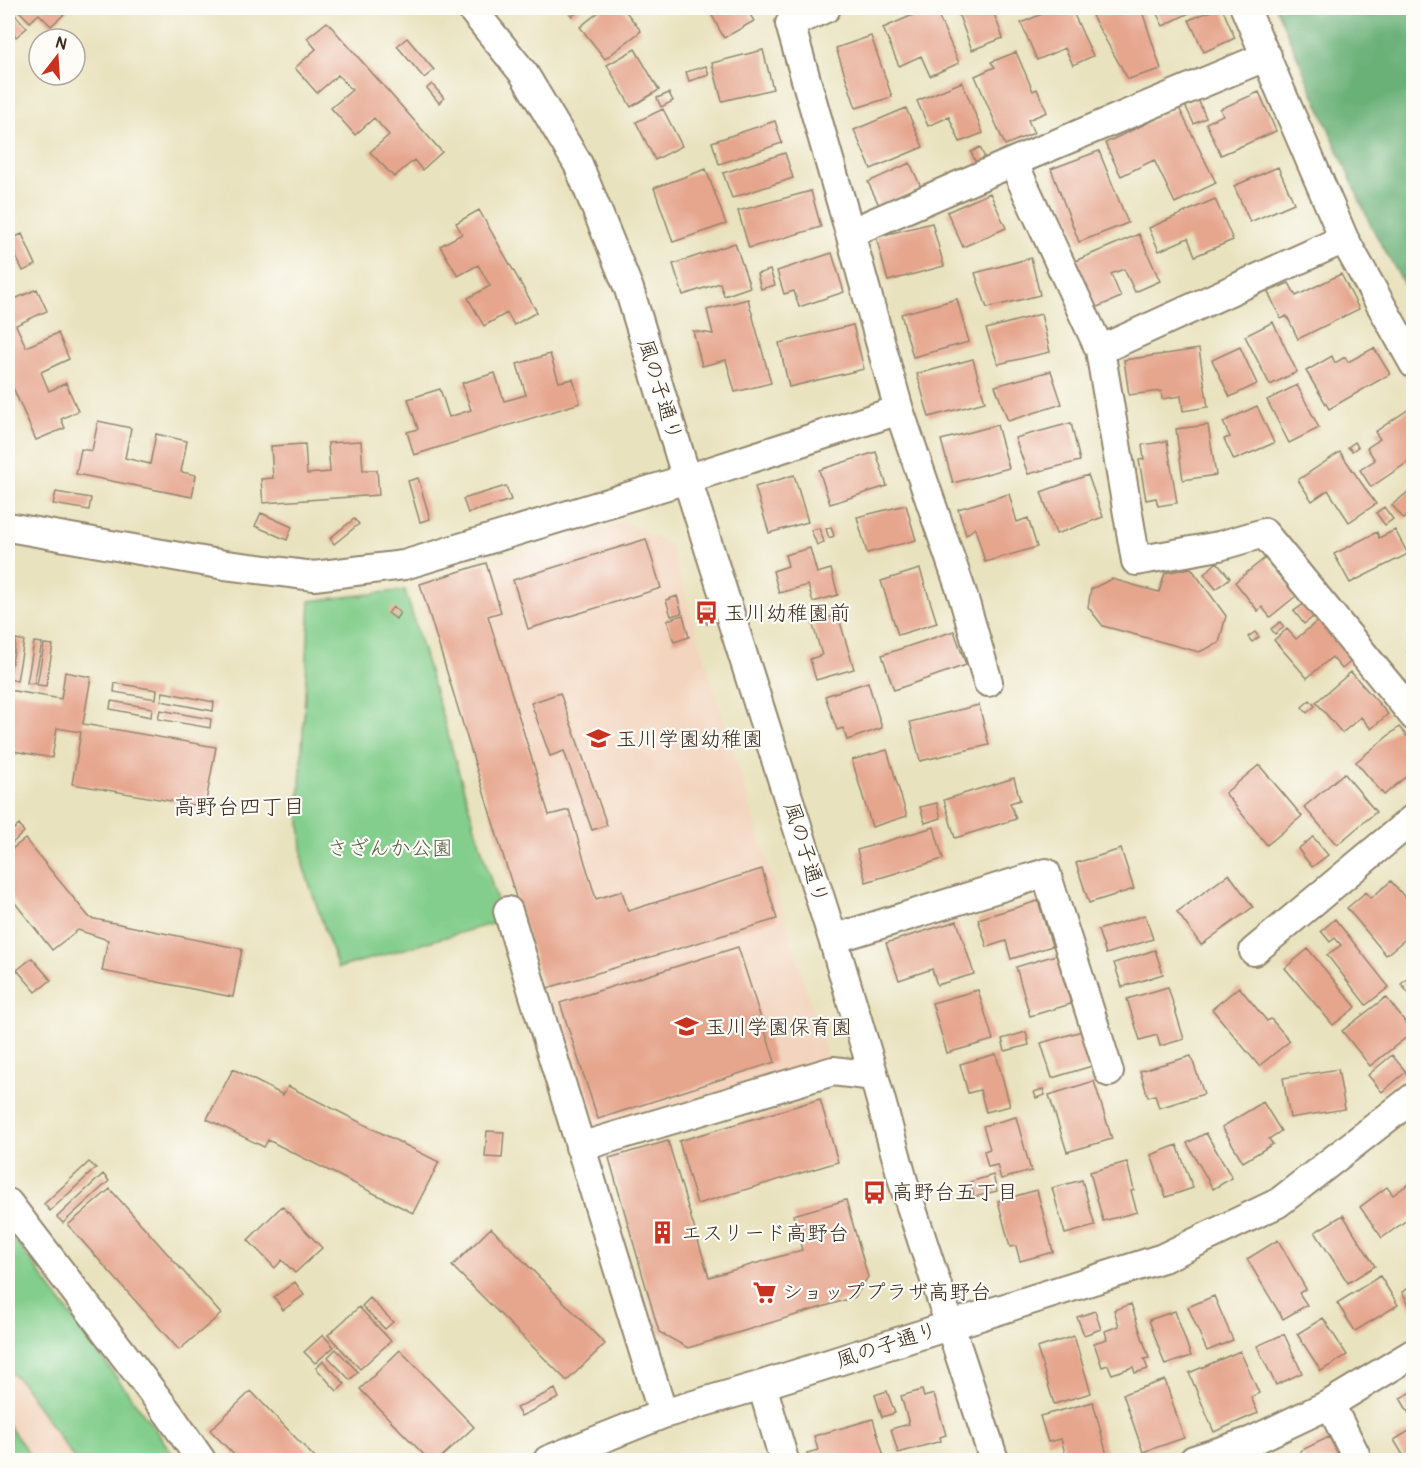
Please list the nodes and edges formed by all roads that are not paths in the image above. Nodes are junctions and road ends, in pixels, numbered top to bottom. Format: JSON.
{"nodes":[{"id":1,"x":471,"y":8,"type":"edge"},
{"id":2,"x":826,"y":8,"type":"edge"},
{"id":3,"x":1245,"y":8,"type":"edge"},
{"id":4,"x":786,"y":16,"type":"edge"},
{"id":5,"x":1267,"y":56,"type":"junction"},
{"id":6,"x":1013,"y":162,"type":"junction"},
{"id":7,"x":850,"y":233,"type":"junction"},
{"id":8,"x":1344,"y":239,"type":"junction"},
{"id":9,"x":1100,"y":350,"type":"junction"},
{"id":10,"x":1413,"y":364,"type":"edge"},
{"id":11,"x":898,"y":410,"type":"junction"},
{"id":12,"x":687,"y":479,"type":"junction"},
{"id":13,"x":8,"y":527,"type":"edge"},
{"id":14,"x":988,"y":682,"type":"dead end"},
{"id":15,"x":1413,"y":716,"type":"edge"},
{"id":16,"x":1413,"y":818,"type":"edge"},
{"id":17,"x":508,"y":911,"type":"dead end"},
{"id":18,"x":832,"y":939,"type":"junction"},
{"id":19,"x":1254,"y":951,"type":"dead end"},
{"id":20,"x":1108,"y":1072,"type":"dead end"},
{"id":21,"x":874,"y":1076,"type":"junction"},
{"id":22,"x":1413,"y":1097,"type":"edge"},
{"id":23,"x":580,"y":1147,"type":"junction"},
{"id":24,"x":8,"y":1203,"type":"edge"},
{"id":25,"x":949,"y":1324,"type":"junction"},
{"id":26,"x":1413,"y":1353,"type":"edge"},
{"id":27,"x":762,"y":1385,"type":"junction"},
{"id":28,"x":1330,"y":1404,"type":"junction"},
{"id":29,"x":663,"y":1414,"type":"junction"},
{"id":30,"x":1355,"y":1454,"type":"dead end"},
{"id":31,"x":201,"y":1461,"type":"edge"},
{"id":32,"x":548,"y":1461,"type":"edge"},
{"id":33,"x":784,"y":1461,"type":"edge"},
{"id":34,"x":994,"y":1461,"type":"edge"},
{"id":35,"x":1194,"y":1461,"type":"edge"}],
"edges":[{"from":1,"to":12,"type":"street","name":"風の子通り"},
{"from":2,"to":4,"type":"street"},
{"from":3,"to":5,"type":"street"},
{"from":4,"to":7,"type":"street"},
{"from":5,"to":6,"type":"street"},
{"from":5,"to":8,"type":"street"},
{"from":6,"to":7,"type":"street"},
{"from":6,"to":9,"type":"street"},
{"from":7,"to":11,"type":"street"},
{"from":8,"to":9,"type":"street"},
{"from":8,"to":10,"type":"street"},
{"from":9,"to":15,"type":"street"},
{"from":11,"to":12,"type":"street"},
{"from":11,"to":14,"type":"street"},
{"from":12,"to":13,"type":"street"},
{"from":12,"to":18,"type":"street","name":"風の子通り"},
{"from":16,"to":19,"type":"street"},
{"from":17,"to":23,"type":"street"},
{"from":18,"to":20,"type":"street"},
{"from":18,"to":21,"type":"street","name":"風の子通り"},
{"from":21,"to":23,"type":"street"},
{"from":21,"to":25,"type":"street","name":"風の子通り"},
{"from":22,"to":25,"type":"street"},
{"from":23,"to":29,"type":"street"},
{"from":24,"to":31,"type":"street"},
{"from":25,"to":27,"type":"street","name":"風の子通り"},
{"from":25,"to":34,"type":"street"},
{"from":26,"to":28,"type":"street"},
{"from":27,"to":29,"type":"street","name":"風の子通り"},
{"from":27,"to":33,"type":"street"},
{"from":28,"to":30,"type":"street"},
{"from":28,"to":35,"type":"street"},
{"from":29,"to":32,"type":"street","name":"風の子通り"}]}
